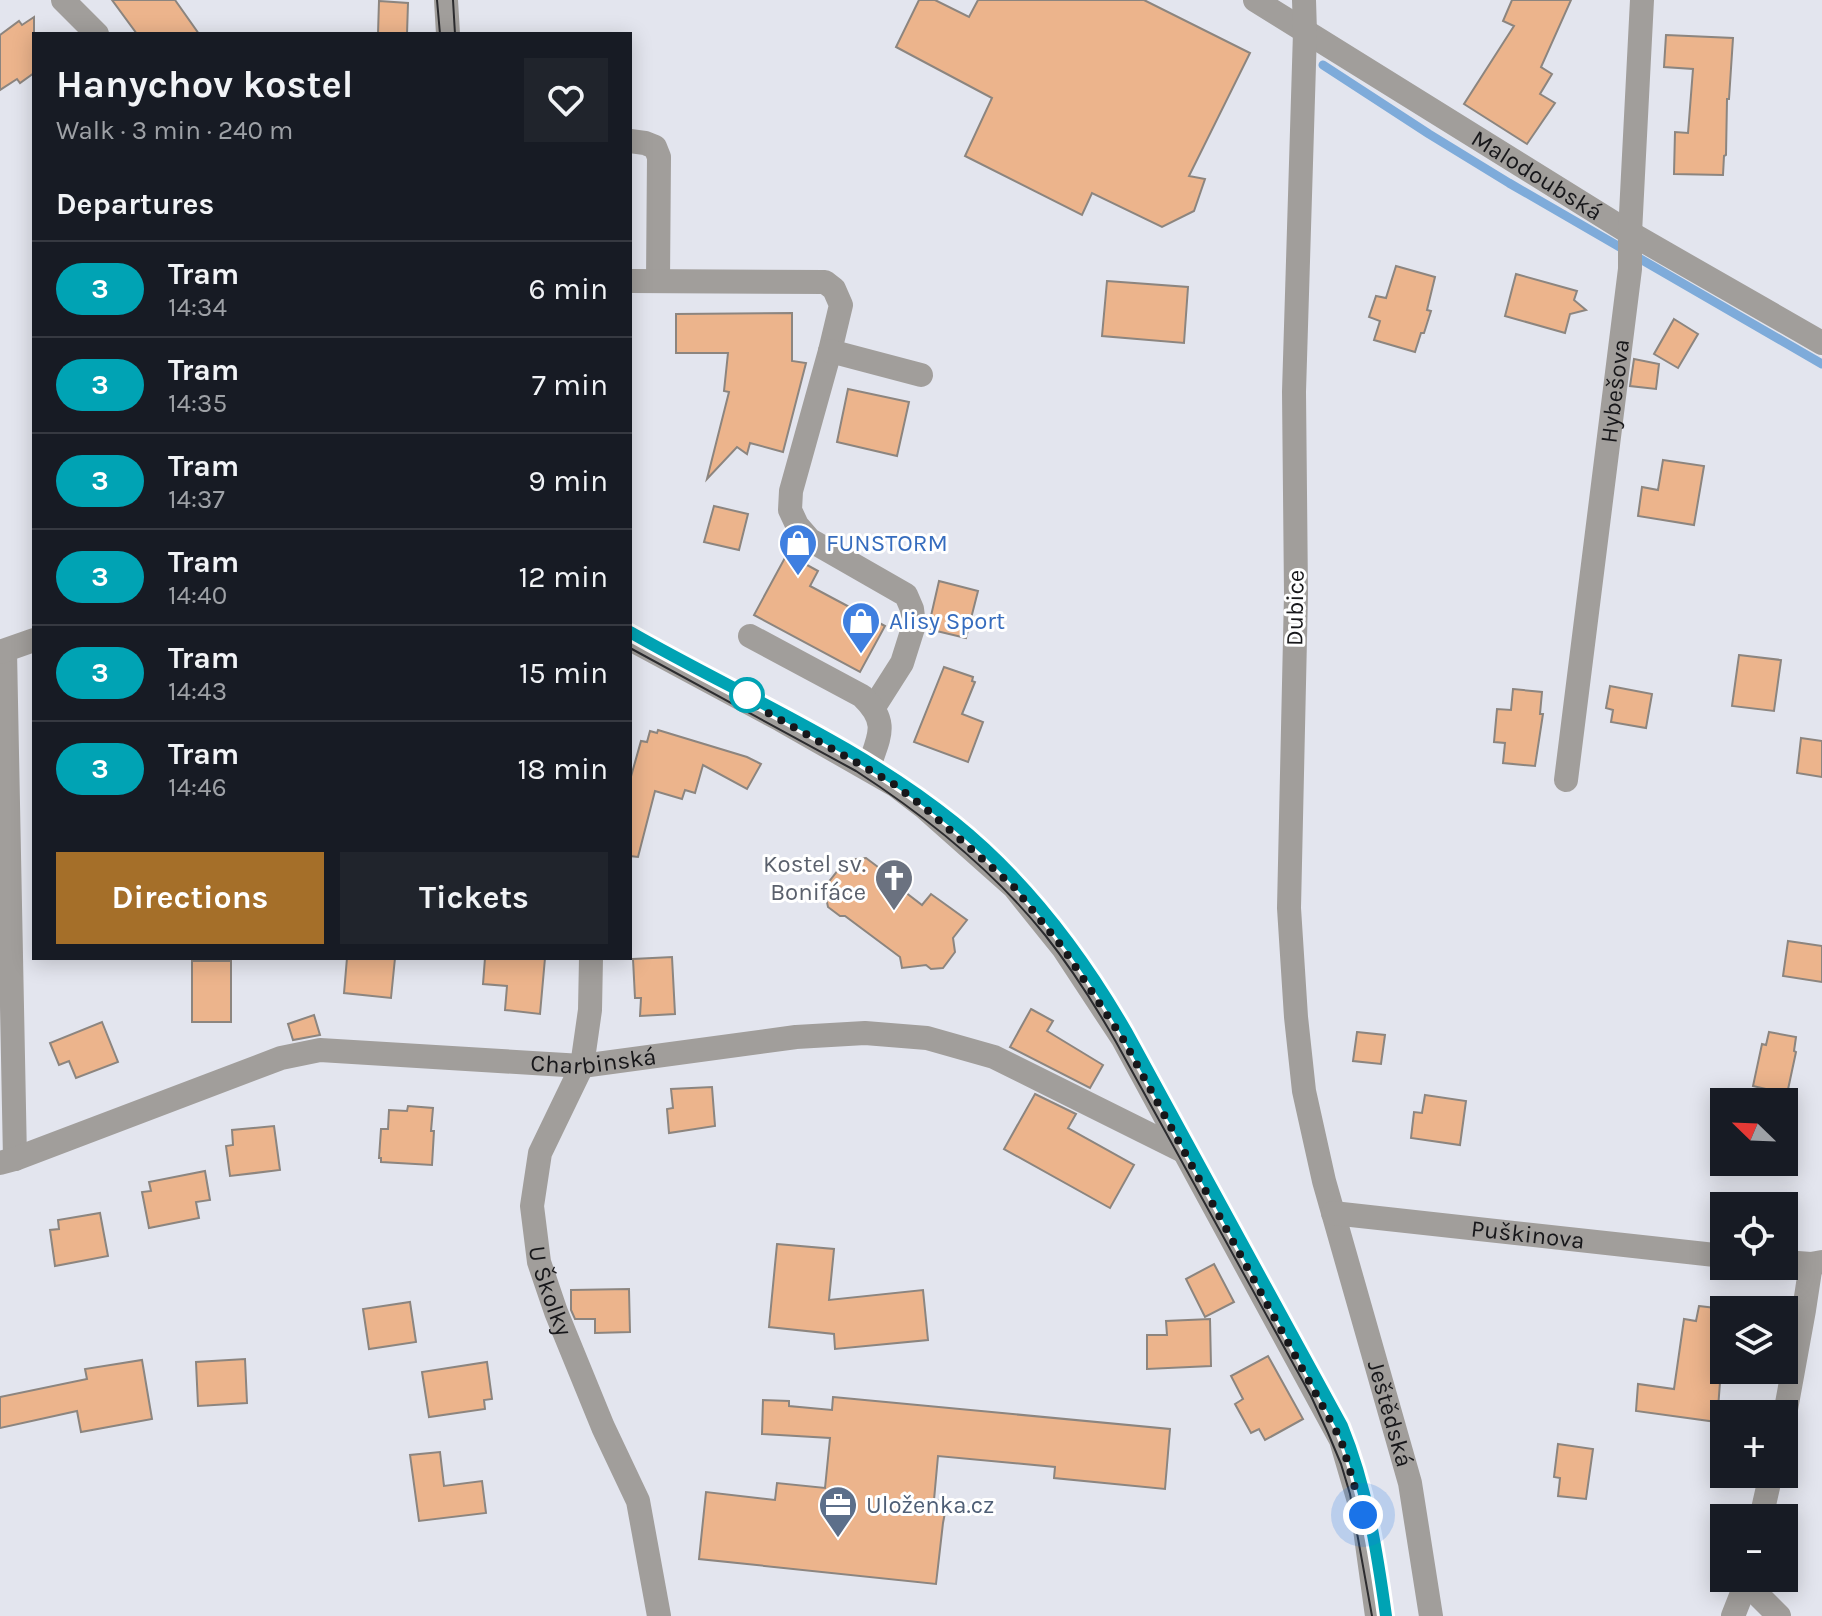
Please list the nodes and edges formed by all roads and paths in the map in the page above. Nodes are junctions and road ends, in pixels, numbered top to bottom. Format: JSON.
{"nodes":[{"id":1,"x":63,"y":0,"type":"edge"},
{"id":2,"x":446,"y":0,"type":"edge"},
{"id":3,"x":1255,"y":0,"type":"edge"},
{"id":4,"x":1304,"y":0,"type":"edge"},
{"id":5,"x":1642,"y":0,"type":"edge"},
{"id":6,"x":95,"y":32,"type":"edge"},
{"id":7,"x":448,"y":32,"type":"edge"},
{"id":8,"x":1305,"y":32,"type":"junction"},
{"id":9,"x":632,"y":141,"type":"edge"},
{"id":10,"x":1630,"y":233,"type":"junction"},
{"id":11,"x":658,"y":280,"type":"junction"},
{"id":12,"x":632,"y":281,"type":"edge"},
{"id":13,"x":1822,"y":343,"type":"edge"},
{"id":14,"x":830,"y":351,"type":"junction"},
{"id":15,"x":921,"y":375,"type":"dead end"},
{"id":16,"x":750,"y":636,"type":"dead end"},
{"id":17,"x":632,"y":640,"type":"edge"},
{"id":18,"x":32,"y":641,"type":"edge"},
{"id":19,"x":2,"y":651,"type":"edge"},
{"id":20,"x":874,"y":707,"type":"junction"},
{"id":21,"x":868,"y":769,"type":"junction"},
{"id":22,"x":1566,"y":780,"type":"dead end"},
{"id":23,"x":591,"y":960,"type":"edge"},
{"id":24,"x":582,"y":1066,"type":"junction"},
{"id":25,"x":1183,"y":1151,"type":"junction"},
{"id":26,"x":8,"y":1161,"type":"edge"},
{"id":27,"x":1333,"y":1213,"type":"junction"},
{"id":28,"x":1710,"y":1254,"type":"edge"},
{"id":29,"x":1816,"y":1274,"type":"edge"},
{"id":30,"x":1788,"y":1400,"type":"edge"},
{"id":31,"x":1743,"y":1592,"type":"edge"},
{"id":32,"x":1757,"y":1592,"type":"edge"},
{"id":33,"x":659,"y":1616,"type":"edge"},
{"id":34,"x":1377,"y":1616,"type":"edge"},
{"id":35,"x":1431,"y":1616,"type":"edge"},
{"id":36,"x":1733,"y":1616,"type":"edge"},
{"id":37,"x":1779,"y":1616,"type":"edge"}],
"edges":[{"from":1,"to":6,"type":"street"},
{"from":2,"to":7,"type":"street"},
{"from":3,"to":8,"type":"street","name":"Malodoubská"},
{"from":4,"to":8,"type":"street","name":"Dubice"},
{"from":5,"to":10,"type":"street","name":"Hybešova"},
{"from":8,"to":10,"type":"street","name":"Malodoubská"},
{"from":8,"to":27,"type":"street","name":"Dubice"},
{"from":9,"to":11,"type":"street"},
{"from":10,"to":13,"type":"street","name":"Malodoubská"},
{"from":10,"to":22,"type":"street","name":"Hybešova"},
{"from":11,"to":12,"type":"street"},
{"from":11,"to":14,"type":"street"},
{"from":14,"to":15,"type":"street"},
{"from":14,"to":20,"type":"street"},
{"from":16,"to":20,"type":"street"},
{"from":17,"to":21,"type":"street"},
{"from":18,"to":19,"type":"street"},
{"from":19,"to":26,"type":"street"},
{"from":20,"to":21,"type":"street"},
{"from":21,"to":25,"type":"street"},
{"from":23,"to":24,"type":"street","name":"U Školky"},
{"from":24,"to":25,"type":"street","name":"Charbinská"},
{"from":24,"to":26,"type":"street","name":"Charbinská"},
{"from":24,"to":33,"type":"street","name":"U Školky"},
{"from":25,"to":34,"type":"street"},
{"from":27,"to":28,"type":"street","name":"Puškinova"},
{"from":27,"to":35,"type":"street","name":"Ještědská"},
{"from":29,"to":30,"type":"street"},
{"from":31,"to":36,"type":"street"},
{"from":32,"to":37,"type":"street"}]}
